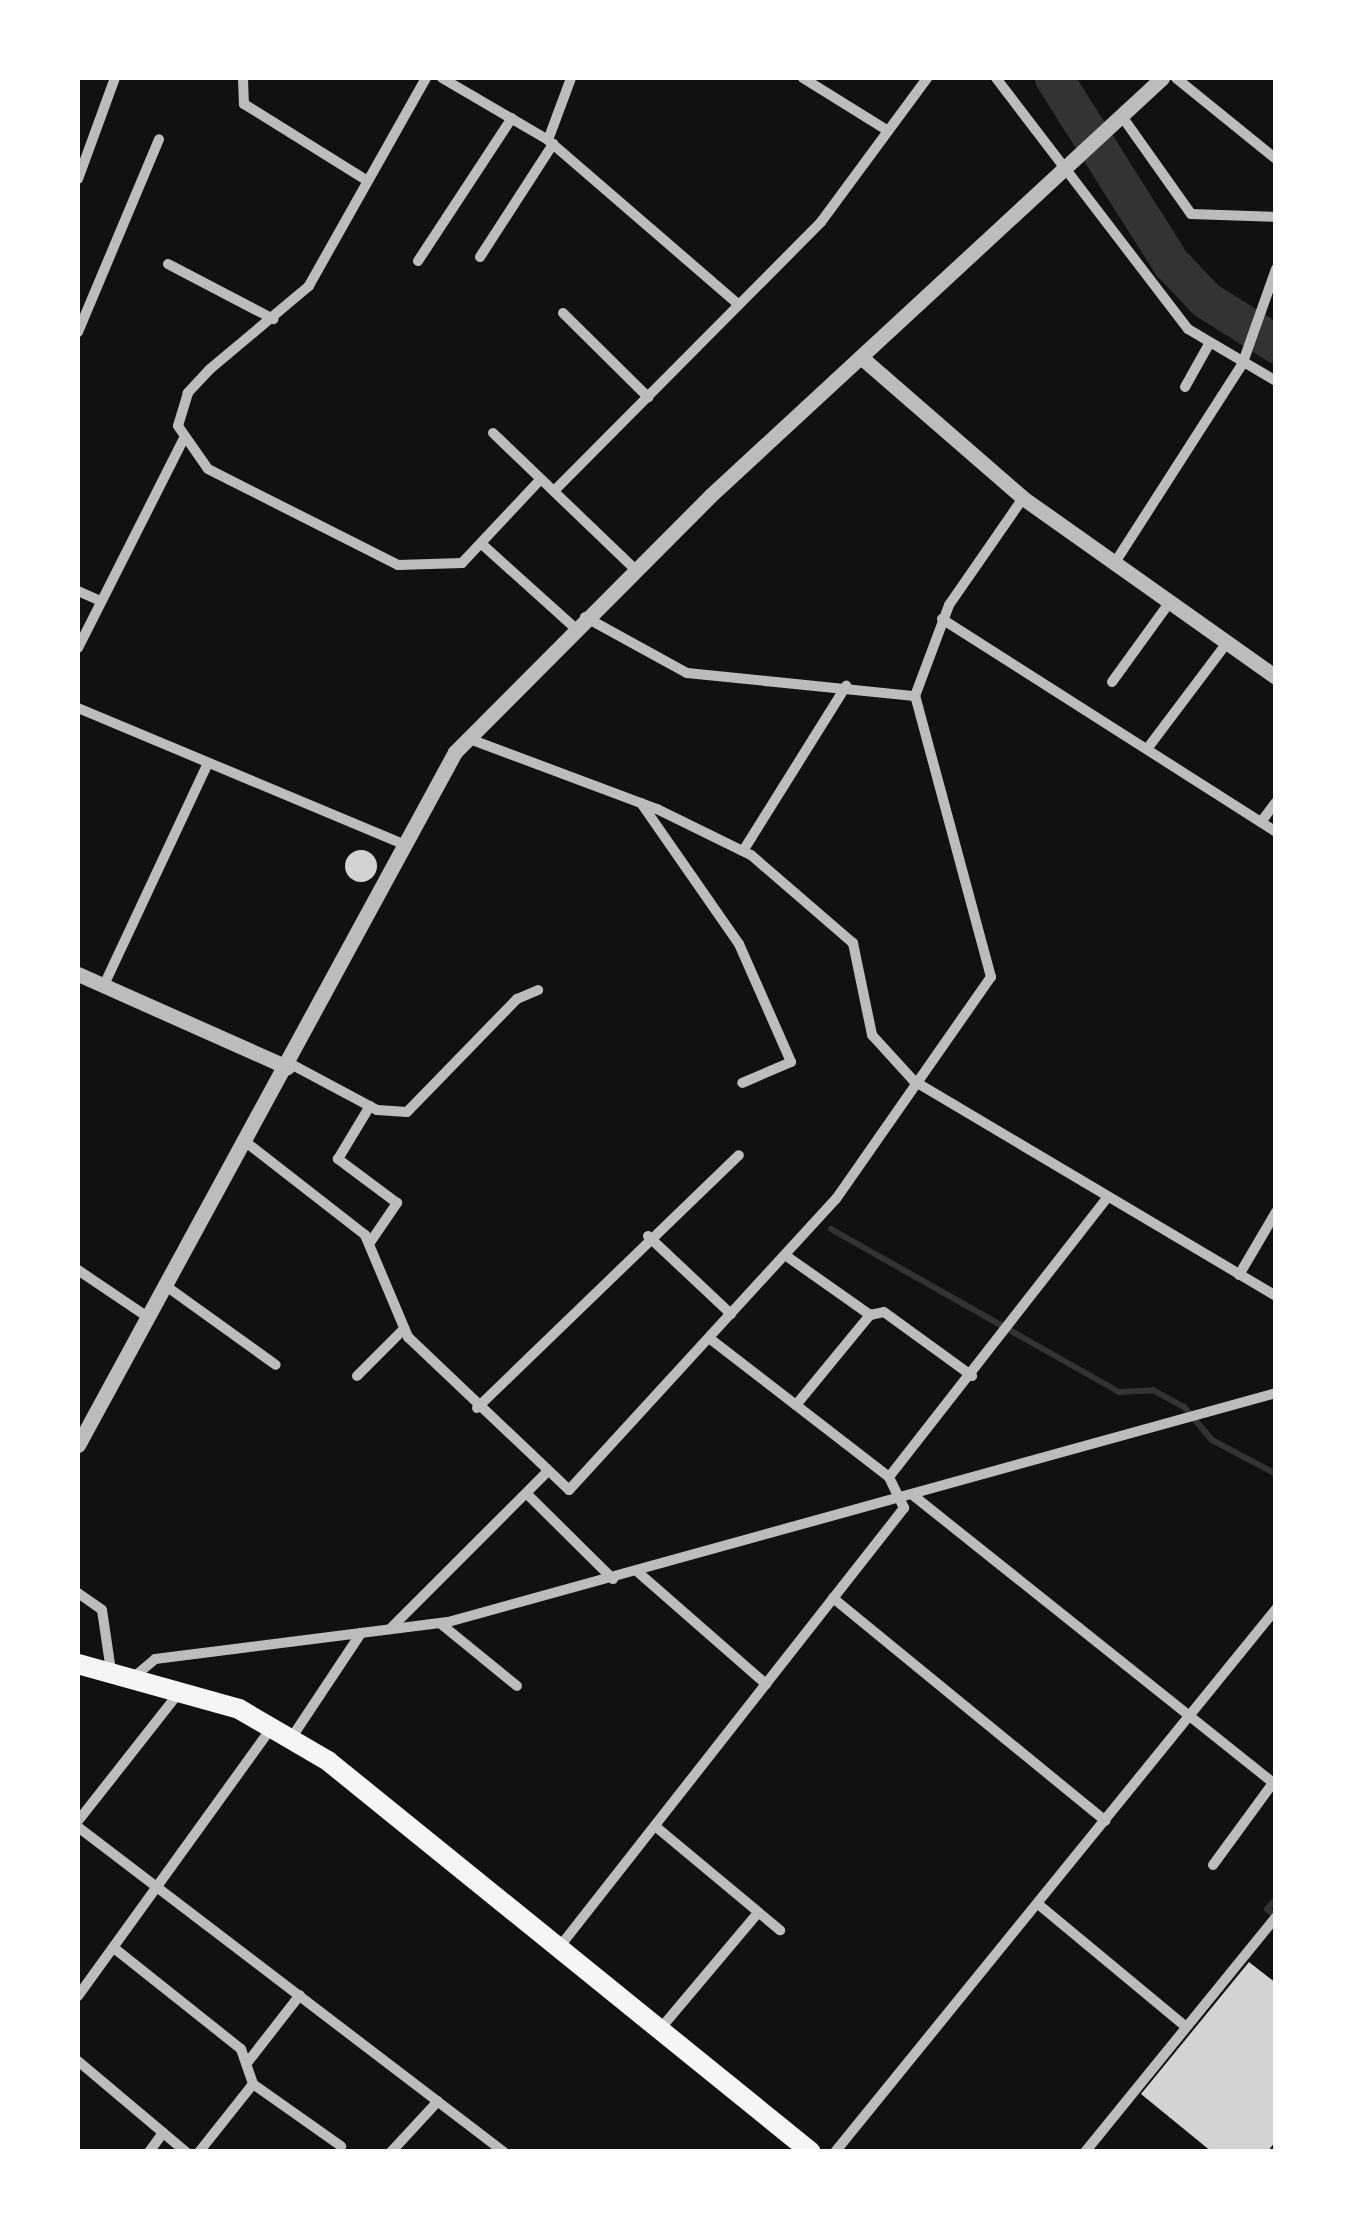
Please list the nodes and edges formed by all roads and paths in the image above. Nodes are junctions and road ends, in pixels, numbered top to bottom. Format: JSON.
{"nodes":[{"id":1,"x":115,"y":78,"type":"edge"},
{"id":2,"x":243,"y":78,"type":"edge"},
{"id":3,"x":426,"y":78,"type":"edge"},
{"id":4,"x":442,"y":78,"type":"edge"},
{"id":5,"x":571,"y":78,"type":"edge"},
{"id":6,"x":803,"y":78,"type":"edge"},
{"id":7,"x":927,"y":78,"type":"edge"},
{"id":8,"x":996,"y":78,"type":"edge"},
{"id":9,"x":1162,"y":78,"type":"edge"},
{"id":10,"x":1176,"y":78,"type":"edge"},
{"id":11,"x":512,"y":118,"type":"junction"},
{"id":12,"x":1117,"y":119,"type":"junction"},
{"id":13,"x":888,"y":131,"type":"junction"},
{"id":14,"x":159,"y":139,"type":"dead end"},
{"id":15,"x":551,"y":142,"type":"junction"},
{"id":16,"x":1276,"y":158,"type":"edge"},
{"id":17,"x":1073,"y":160,"type":"junction"},
{"id":18,"x":363,"y":178,"type":"junction"},
{"id":19,"x":78,"y":179,"type":"edge"},
{"id":20,"x":1276,"y":218,"type":"edge"},
{"id":21,"x":480,"y":257,"type":"dead end"},
{"id":22,"x":418,"y":261,"type":"dead end"},
{"id":23,"x":168,"y":264,"type":"dead end"},
{"id":24,"x":1276,"y":269,"type":"edge"},
{"id":25,"x":739,"y":305,"type":"junction"},
{"id":26,"x":563,"y":313,"type":"dead end"},
{"id":27,"x":273,"y":319,"type":"junction"},
{"id":28,"x":78,"y":332,"type":"edge"},
{"id":29,"x":1210,"y":344,"type":"junction"},
{"id":30,"x":862,"y":358,"type":"junction"},
{"id":31,"x":1242,"y":366,"type":"junction"},
{"id":32,"x":1276,"y":381,"type":"edge"},
{"id":33,"x":1186,"y":387,"type":"dead end"},
{"id":34,"x":648,"y":397,"type":"junction"},
{"id":35,"x":493,"y":433,"type":"dead end"},
{"id":36,"x":183,"y":440,"type":"junction"},
{"id":37,"x":541,"y":480,"type":"junction"},
{"id":38,"x":554,"y":491,"type":"junction"},
{"id":39,"x":1023,"y":498,"type":"junction"},
{"id":40,"x":484,"y":546,"type":"junction"},
{"id":41,"x":1114,"y":564,"type":"junction"},
{"id":42,"x":636,"y":570,"type":"junction"},
{"id":43,"x":78,"y":591,"type":"edge"},
{"id":44,"x":100,"y":601,"type":"junction"},
{"id":45,"x":1170,"y":602,"type":"junction"},
{"id":46,"x":942,"y":619,"type":"junction"},
{"id":47,"x":580,"y":622,"type":"junction"},
{"id":48,"x":1227,"y":643,"type":"junction"},
{"id":49,"x":78,"y":648,"type":"edge"},
{"id":50,"x":1276,"y":677,"type":"edge"},
{"id":51,"x":1112,"y":682,"type":"dead end"},
{"id":52,"x":846,"y":686,"type":"junction"},
{"id":53,"x":915,"y":696,"type":"junction"},
{"id":54,"x":78,"y":708,"type":"edge"},
{"id":55,"x":467,"y":738,"type":"junction"},
{"id":56,"x":1147,"y":749,"type":"junction"},
{"id":57,"x":208,"y":763,"type":"junction"},
{"id":58,"x":1276,"y":802,"type":"edge"},
{"id":59,"x":641,"y":803,"type":"junction"},
{"id":60,"x":1261,"y":822,"type":"junction"},
{"id":61,"x":1276,"y":832,"type":"edge"},
{"id":62,"x":403,"y":844,"type":"junction"},
{"id":63,"x":744,"y":851,"type":"junction"},
{"id":64,"x":78,"y":974,"type":"edge"},
{"id":65,"x":104,"y":985,"type":"junction"},
{"id":66,"x":538,"y":990,"type":"dead end"},
{"id":67,"x":288,"y":1065,"type":"junction"},
{"id":68,"x":914,"y":1082,"type":"junction"},
{"id":69,"x":742,"y":1083,"type":"dead end"},
{"id":70,"x":370,"y":1106,"type":"junction"},
{"id":71,"x":248,"y":1142,"type":"junction"},
{"id":72,"x":739,"y":1155,"type":"dead end"},
{"id":73,"x":1108,"y":1197,"type":"junction"},
{"id":74,"x":1275,"y":1213,"type":"edge"},
{"id":75,"x":648,"y":1236,"type":"junction"},
{"id":76,"x":369,"y":1244,"type":"junction"},
{"id":77,"x":785,"y":1255,"type":"junction"},
{"id":78,"x":78,"y":1270,"type":"edge"},
{"id":79,"x":1239,"y":1276,"type":"junction"},
{"id":80,"x":166,"y":1286,"type":"junction"},
{"id":81,"x":1276,"y":1296,"type":"edge"},
{"id":82,"x":731,"y":1314,"type":"junction"},
{"id":83,"x":870,"y":1314,"type":"junction"},
{"id":84,"x":146,"y":1316,"type":"junction"},
{"id":85,"x":404,"y":1329,"type":"junction"},
{"id":86,"x":709,"y":1338,"type":"junction"},
{"id":87,"x":276,"y":1364,"type":"dead end"},
{"id":88,"x":356,"y":1376,"type":"dead end"},
{"id":89,"x":972,"y":1376,"type":"junction"},
{"id":90,"x":1276,"y":1394,"type":"edge"},
{"id":91,"x":796,"y":1405,"type":"junction"},
{"id":92,"x":477,"y":1408,"type":"junction"},
{"id":93,"x":78,"y":1444,"type":"edge"},
{"id":94,"x":546,"y":1474,"type":"junction"},
{"id":95,"x":890,"y":1477,"type":"junction"},
{"id":96,"x":527,"y":1494,"type":"junction"},
{"id":97,"x":914,"y":1496,"type":"junction"},
{"id":98,"x":901,"y":1500,"type":"junction"},
{"id":99,"x":639,"y":1573,"type":"junction"},
{"id":100,"x":613,"y":1579,"type":"junction"},
{"id":101,"x":78,"y":1593,"type":"edge"},
{"id":102,"x":833,"y":1598,"type":"junction"},
{"id":103,"x":1276,"y":1609,"type":"edge"},
{"id":104,"x":440,"y":1623,"type":"junction"},
{"id":105,"x":391,"y":1628,"type":"junction"},
{"id":106,"x":361,"y":1633,"type":"junction"},
{"id":107,"x":78,"y":1664,"type":"edge"},
{"id":108,"x":111,"y":1671,"type":"junction"},
{"id":109,"x":136,"y":1676,"type":"junction"},
{"id":110,"x":766,"y":1684,"type":"junction"},
{"id":111,"x":518,"y":1686,"type":"dead end"},
{"id":112,"x":181,"y":1689,"type":"junction"},
{"id":113,"x":1190,"y":1716,"type":"junction"},
{"id":114,"x":274,"y":1726,"type":"junction"},
{"id":115,"x":292,"y":1737,"type":"junction"},
{"id":116,"x":1274,"y":1784,"type":"edge"},
{"id":117,"x":1105,"y":1821,"type":"junction"},
{"id":118,"x":78,"y":1824,"type":"edge"},
{"id":119,"x":655,"y":1826,"type":"junction"},
{"id":120,"x":1213,"y":1865,"type":"dead end"},
{"id":121,"x":158,"y":1885,"type":"junction"},
{"id":122,"x":1038,"y":1904,"type":"junction"},
{"id":123,"x":758,"y":1913,"type":"junction"},
{"id":124,"x":1276,"y":1917,"type":"edge"},
{"id":125,"x":780,"y":1930,"type":"dead end"},
{"id":126,"x":1271,"y":1933,"type":"edge"},
{"id":127,"x":561,"y":1945,"type":"junction"},
{"id":128,"x":114,"y":1948,"type":"junction"},
{"id":129,"x":300,"y":1995,"type":"junction"},
{"id":130,"x":78,"y":1996,"type":"edge"},
{"id":131,"x":1186,"y":2027,"type":"junction"},
{"id":132,"x":661,"y":2028,"type":"junction"},
{"id":133,"x":78,"y":2061,"type":"edge"},
{"id":134,"x":247,"y":2063,"type":"junction"},
{"id":135,"x":253,"y":2084,"type":"junction"},
{"id":136,"x":438,"y":2101,"type":"junction"},
{"id":137,"x":164,"y":2133,"type":"junction"},
{"id":138,"x":341,"y":2146,"type":"dead end"},
{"id":139,"x":149,"y":2152,"type":"edge"},
{"id":140,"x":186,"y":2152,"type":"edge"},
{"id":141,"x":199,"y":2152,"type":"edge"},
{"id":142,"x":391,"y":2152,"type":"edge"},
{"id":143,"x":504,"y":2152,"type":"edge"},
{"id":144,"x":810,"y":2152,"type":"edge"},
{"id":145,"x":835,"y":2152,"type":"edge"},
{"id":146,"x":1085,"y":2152,"type":"edge"}],
"edges":[{"from":1,"to":19,"type":"street"},
{"from":2,"to":18,"type":"street"},
{"from":3,"to":18,"type":"street"},
{"from":4,"to":11,"type":"street"},
{"from":5,"to":15,"type":"street"},
{"from":6,"to":13,"type":"street"},
{"from":7,"to":13,"type":"street"},
{"from":8,"to":17,"type":"street"},
{"from":9,"to":12,"type":"street"},
{"from":10,"to":16,"type":"street"},
{"from":11,"to":15,"type":"street"},
{"from":11,"to":22,"type":"street"},
{"from":12,"to":17,"type":"street"},
{"from":12,"to":20,"type":"street"},
{"from":13,"to":25,"type":"street"},
{"from":14,"to":28,"type":"street"},
{"from":15,"to":21,"type":"street"},
{"from":15,"to":25,"type":"street"},
{"from":17,"to":29,"type":"street"},
{"from":17,"to":30,"type":"street"},
{"from":18,"to":27,"type":"street"},
{"from":23,"to":27,"type":"street"},
{"from":24,"to":31,"type":"street"},
{"from":25,"to":34,"type":"street"},
{"from":26,"to":34,"type":"street"},
{"from":27,"to":36,"type":"street"},
{"from":29,"to":31,"type":"street"},
{"from":29,"to":33,"type":"street"},
{"from":30,"to":39,"type":"street"},
{"from":30,"to":42,"type":"street"},
{"from":31,"to":32,"type":"street"},
{"from":31,"to":41,"type":"street"},
{"from":34,"to":38,"type":"street"},
{"from":35,"to":37,"type":"street"},
{"from":36,"to":40,"type":"street"},
{"from":36,"to":44,"type":"street"},
{"from":37,"to":38,"type":"street"},
{"from":37,"to":40,"type":"street"},
{"from":38,"to":42,"type":"street"},
{"from":39,"to":41,"type":"street"},
{"from":39,"to":46,"type":"street"},
{"from":40,"to":47,"type":"street"},
{"from":41,"to":45,"type":"street"},
{"from":42,"to":47,"type":"street"},
{"from":43,"to":44,"type":"street"},
{"from":44,"to":49,"type":"street"},
{"from":45,"to":48,"type":"street"},
{"from":45,"to":51,"type":"street"},
{"from":46,"to":53,"type":"street"},
{"from":46,"to":56,"type":"street"},
{"from":47,"to":52,"type":"street"},
{"from":47,"to":55,"type":"street"},
{"from":48,"to":50,"type":"street"},
{"from":48,"to":56,"type":"street"},
{"from":52,"to":53,"type":"street"},
{"from":52,"to":63,"type":"street"},
{"from":53,"to":68,"type":"street"},
{"from":54,"to":57,"type":"street"},
{"from":55,"to":59,"type":"street"},
{"from":55,"to":62,"type":"street"},
{"from":56,"to":60,"type":"street"},
{"from":57,"to":62,"type":"street"},
{"from":57,"to":65,"type":"street"},
{"from":58,"to":60,"type":"street"},
{"from":59,"to":63,"type":"street"},
{"from":59,"to":69,"type":"street"},
{"from":60,"to":61,"type":"street"},
{"from":62,"to":67,"type":"street"},
{"from":63,"to":68,"type":"street"},
{"from":64,"to":65,"type":"street"},
{"from":65,"to":67,"type":"street"},
{"from":66,"to":70,"type":"street"},
{"from":67,"to":70,"type":"street"},
{"from":67,"to":71,"type":"street"},
{"from":68,"to":73,"type":"street"},
{"from":68,"to":77,"type":"street"},
{"from":70,"to":76,"type":"street"},
{"from":71,"to":76,"type":"street"},
{"from":71,"to":80,"type":"street"},
{"from":72,"to":75,"type":"street"},
{"from":73,"to":79,"type":"street"},
{"from":73,"to":89,"type":"street"},
{"from":74,"to":79,"type":"street"},
{"from":75,"to":82,"type":"street"},
{"from":75,"to":92,"type":"street"},
{"from":76,"to":85,"type":"street"},
{"from":77,"to":82,"type":"street"},
{"from":77,"to":83,"type":"street"},
{"from":78,"to":84,"type":"street"},
{"from":79,"to":81,"type":"street"},
{"from":80,"to":84,"type":"street"},
{"from":80,"to":87,"type":"street"},
{"from":82,"to":86,"type":"street"},
{"from":83,"to":89,"type":"street"},
{"from":83,"to":91,"type":"street"},
{"from":84,"to":93,"type":"street"},
{"from":85,"to":88,"type":"street"},
{"from":85,"to":92,"type":"street"},
{"from":86,"to":91,"type":"street"},
{"from":86,"to":94,"type":"street"},
{"from":89,"to":95,"type":"street"},
{"from":90,"to":97,"type":"street"},
{"from":91,"to":95,"type":"street"},
{"from":92,"to":94,"type":"street"},
{"from":94,"to":96,"type":"street"},
{"from":95,"to":98,"type":"street"},
{"from":96,"to":100,"type":"street"},
{"from":96,"to":105,"type":"street"},
{"from":97,"to":98,"type":"street"},
{"from":97,"to":113,"type":"street"},
{"from":98,"to":99,"type":"street"},
{"from":98,"to":102,"type":"street"},
{"from":99,"to":100,"type":"street"},
{"from":99,"to":110,"type":"street"},
{"from":100,"to":104,"type":"street"},
{"from":101,"to":108,"type":"street"},
{"from":102,"to":110,"type":"street"},
{"from":102,"to":117,"type":"street"},
{"from":103,"to":113,"type":"street"},
{"from":104,"to":105,"type":"street"},
{"from":104,"to":111,"type":"street"},
{"from":105,"to":106,"type":"street"},
{"from":106,"to":109,"type":"street"},
{"from":106,"to":115,"type":"street"},
{"from":107,"to":108,"type":"main road"},
{"from":108,"to":109,"type":"main road"},
{"from":109,"to":112,"type":"main road"},
{"from":110,"to":119,"type":"street"},
{"from":112,"to":114,"type":"main road"},
{"from":112,"to":118,"type":"street"},
{"from":113,"to":116,"type":"street"},
{"from":113,"to":117,"type":"street"},
{"from":114,"to":115,"type":"main road"},
{"from":114,"to":121,"type":"street"},
{"from":115,"to":127,"type":"main road"},
{"from":116,"to":120,"type":"street"},
{"from":117,"to":122,"type":"street"},
{"from":118,"to":121,"type":"street"},
{"from":119,"to":123,"type":"street"},
{"from":119,"to":127,"type":"street"},
{"from":121,"to":128,"type":"street"},
{"from":121,"to":129,"type":"street"},
{"from":122,"to":131,"type":"street"},
{"from":122,"to":145,"type":"street"},
{"from":123,"to":125,"type":"street"},
{"from":123,"to":132,"type":"street"},
{"from":124,"to":126,"type":"street"},
{"from":126,"to":131,"type":"street"},
{"from":127,"to":132,"type":"main road"},
{"from":128,"to":130,"type":"street"},
{"from":128,"to":134,"type":"street"},
{"from":129,"to":134,"type":"street"},
{"from":129,"to":136,"type":"street"},
{"from":131,"to":146,"type":"street"},
{"from":132,"to":144,"type":"main road"},
{"from":133,"to":137,"type":"street"},
{"from":134,"to":135,"type":"street"},
{"from":135,"to":138,"type":"street"},
{"from":135,"to":141,"type":"street"},
{"from":136,"to":142,"type":"street"},
{"from":136,"to":143,"type":"street"},
{"from":137,"to":139,"type":"street"},
{"from":137,"to":140,"type":"street"}]}
